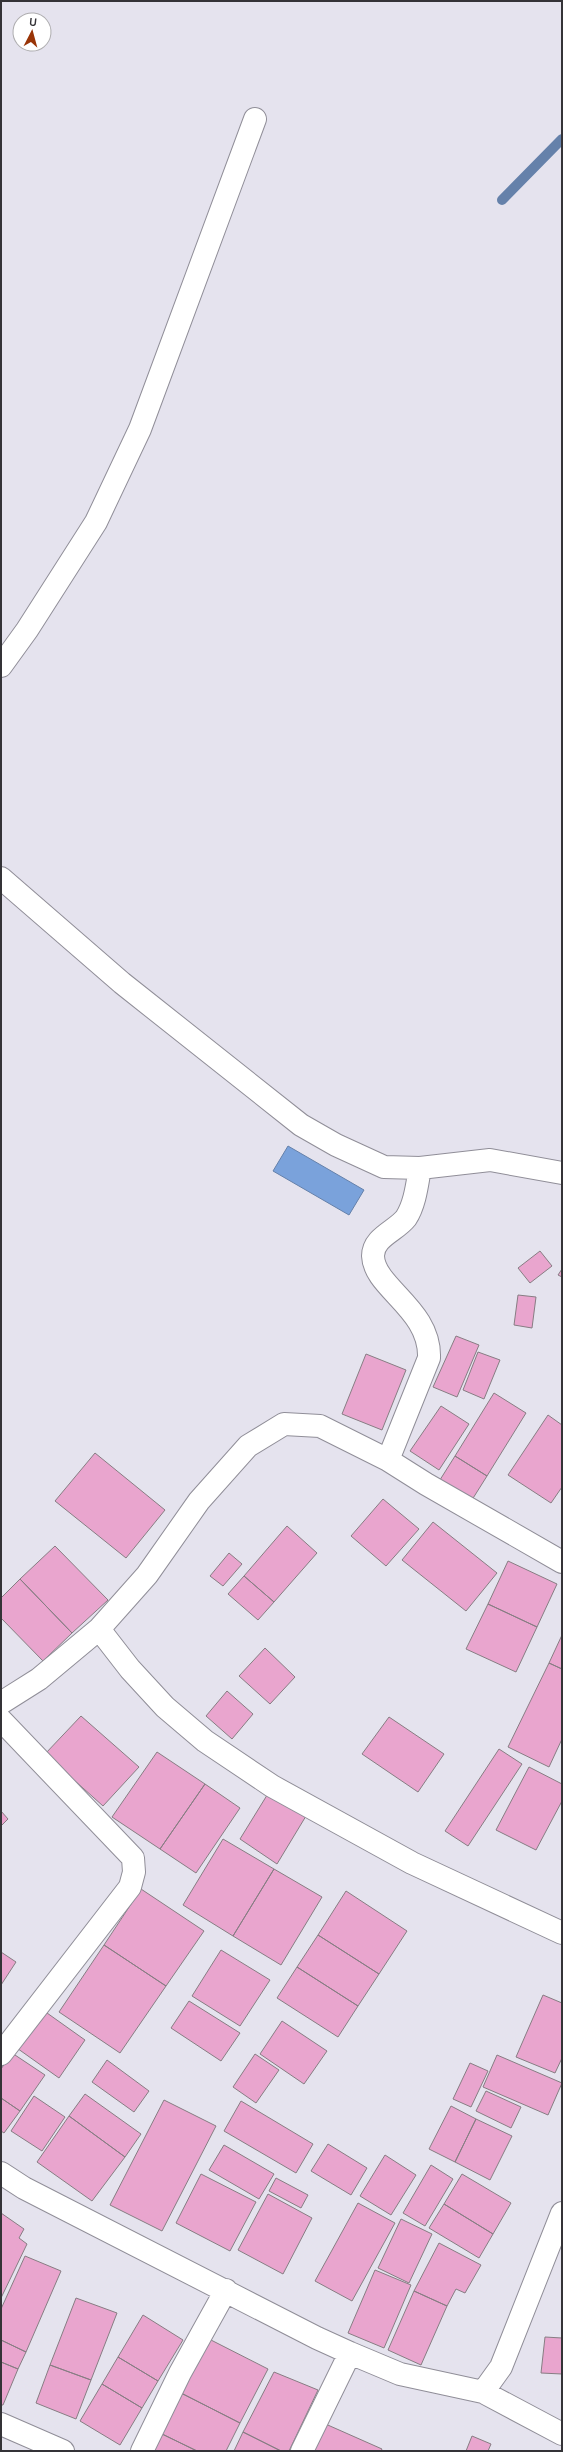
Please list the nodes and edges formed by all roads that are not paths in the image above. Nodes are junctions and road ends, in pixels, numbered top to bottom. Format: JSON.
{"nodes":[{"id":1,"x":255,"y":120,"type":"dead end"},
{"id":2,"x":1,"y":666,"type":"edge"},
{"id":3,"x":1,"y":878,"type":"edge"},
{"id":4,"x":420,"y":1168,"type":"junction"},
{"id":5,"x":562,"y":1173,"type":"edge"},
{"id":6,"x":388,"y":1460,"type":"junction"},
{"id":7,"x":562,"y":1562,"type":"edge"},
{"id":8,"x":99,"y":1629,"type":"junction"},
{"id":9,"x":1,"y":1703,"type":"edge"},
{"id":10,"x":1,"y":1720,"type":"edge"},
{"id":11,"x":562,"y":1933,"type":"edge"},
{"id":12,"x":1,"y":2054,"type":"edge"},
{"id":13,"x":1,"y":2173,"type":"edge"},
{"id":14,"x":562,"y":2213,"type":"edge"},
{"id":15,"x":226,"y":2290,"type":"junction"},
{"id":16,"x":350,"y":2353,"type":"junction"},
{"id":17,"x":483,"y":2392,"type":"junction"},
{"id":18,"x":1,"y":2424,"type":"edge"},
{"id":19,"x":562,"y":2434,"type":"edge"},
{"id":20,"x":63,"y":2451,"type":"edge"},
{"id":21,"x":142,"y":2451,"type":"edge"},
{"id":22,"x":302,"y":2451,"type":"edge"}],
"edges":[{"from":1,"to":2,"type":"street"},
{"from":3,"to":4,"type":"street"},
{"from":4,"to":5,"type":"street"},
{"from":4,"to":6,"type":"street"},
{"from":6,"to":7,"type":"street"},
{"from":6,"to":8,"type":"street"},
{"from":8,"to":9,"type":"street"},
{"from":8,"to":11,"type":"street"},
{"from":10,"to":12,"type":"street"},
{"from":13,"to":15,"type":"street"},
{"from":14,"to":17,"type":"street"},
{"from":15,"to":16,"type":"street"},
{"from":15,"to":21,"type":"street"},
{"from":16,"to":17,"type":"street"},
{"from":16,"to":22,"type":"street"},
{"from":17,"to":19,"type":"street"},
{"from":18,"to":20,"type":"street"}]}
